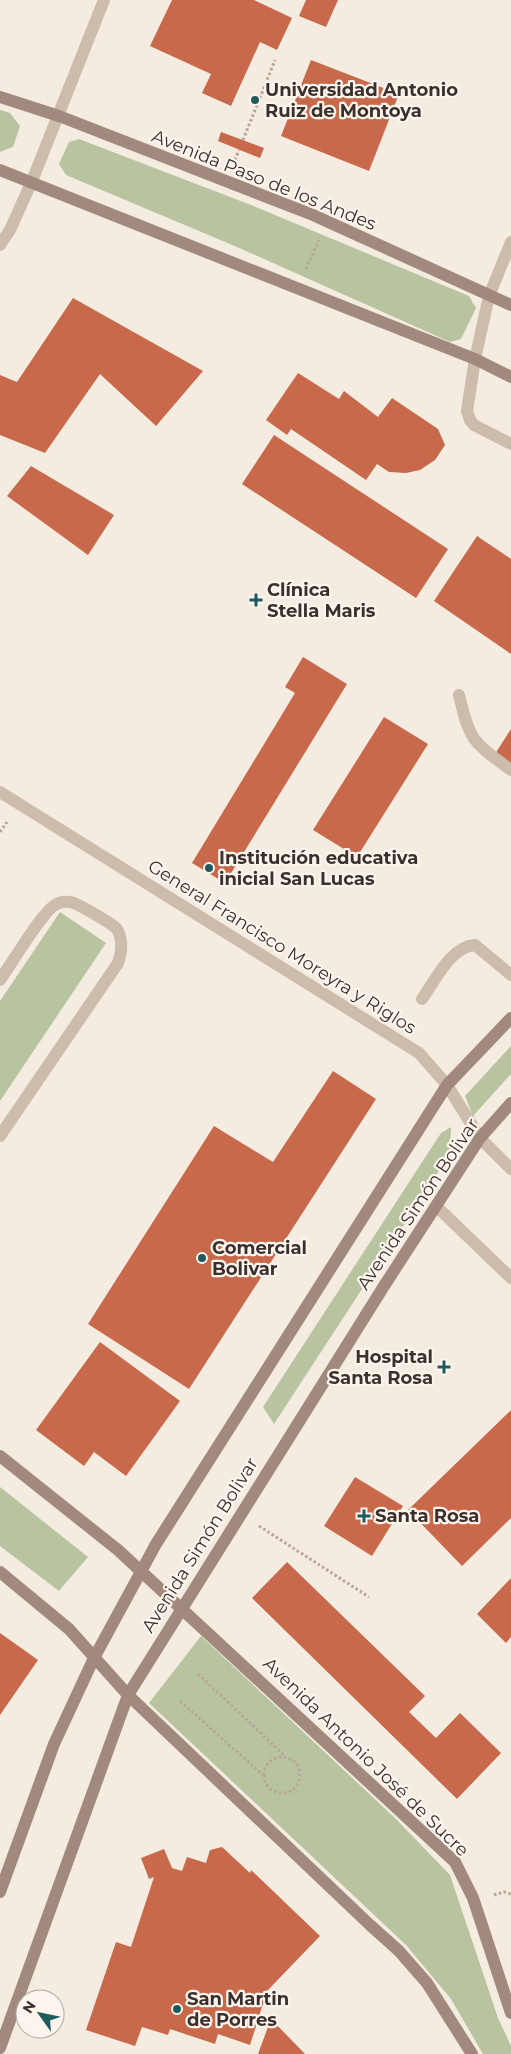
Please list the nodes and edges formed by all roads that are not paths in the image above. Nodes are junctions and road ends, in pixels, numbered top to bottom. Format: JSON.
{"nodes":[{"id":1,"x":104,"y":0,"type":"edge"},
{"id":2,"x":0,"y":97,"type":"edge"},
{"id":3,"x":59,"y":116,"type":"junction"},
{"id":4,"x":0,"y":170,"type":"edge"},
{"id":5,"x":32,"y":181,"type":"junction"},
{"id":6,"x":511,"y":242,"type":"edge"},
{"id":7,"x":0,"y":245,"type":"edge"},
{"id":8,"x":489,"y":296,"type":"junction"},
{"id":9,"x":511,"y":305,"type":"edge"},
{"id":10,"x":475,"y":359,"type":"junction"},
{"id":11,"x":511,"y":377,"type":"edge"},
{"id":12,"x":511,"y":444,"type":"edge"},
{"id":13,"x":459,"y":695,"type":"dead end"},
{"id":14,"x":511,"y":770,"type":"edge"},
{"id":15,"x":0,"y":792,"type":"edge"},
{"id":16,"x":511,"y":975,"type":"edge"},
{"id":17,"x":0,"y":980,"type":"edge"},
{"id":18,"x":422,"y":999,"type":"dead end"},
{"id":19,"x":511,"y":1018,"type":"edge"},
{"id":20,"x":447,"y":1085,"type":"junction"},
{"id":21,"x":511,"y":1104,"type":"edge"},
{"id":22,"x":0,"y":1136,"type":"edge"},
{"id":23,"x":480,"y":1138,"type":"junction"},
{"id":24,"x":511,"y":1169,"type":"edge"},
{"id":25,"x":436,"y":1206,"type":"junction"},
{"id":26,"x":511,"y":1278,"type":"edge"},
{"id":27,"x":0,"y":1456,"type":"edge"},
{"id":28,"x":141,"y":1571,"type":"junction"},
{"id":29,"x":0,"y":1572,"type":"edge"},
{"id":30,"x":181,"y":1607,"type":"junction"},
{"id":31,"x":94,"y":1658,"type":"junction"},
{"id":32,"x":128,"y":1696,"type":"junction"},
{"id":33,"x":0,"y":1892,"type":"edge"},
{"id":34,"x":510,"y":2010,"type":"edge"},
{"id":35,"x":0,"y":2048,"type":"edge"},
{"id":36,"x":472,"y":2054,"type":"edge"}],
"edges":[{"from":1,"to":3,"type":"street"},
{"from":2,"to":3,"type":"main road","name":"Avenida Paso de los Andes"},
{"from":3,"to":5,"type":"street"},
{"from":3,"to":8,"type":"main road","name":"Avenida Paso de los Andes"},
{"from":4,"to":5,"type":"main road"},
{"from":5,"to":7,"type":"street"},
{"from":5,"to":10,"type":"main road"},
{"from":6,"to":8,"type":"street"},
{"from":8,"to":9,"type":"main road","name":"Avenida Paso de los Andes"},
{"from":8,"to":10,"type":"street"},
{"from":10,"to":11,"type":"main road"},
{"from":10,"to":12,"type":"street"},
{"from":13,"to":14,"type":"street"},
{"from":15,"to":20,"type":"street","name":"General Francisco Moreyra y Riglos"},
{"from":16,"to":18,"type":"street"},
{"from":17,"to":22,"type":"street"},
{"from":19,"to":20,"type":"main road","name":"Avenida Simón Bolivar"},
{"from":20,"to":23,"type":"street","name":"General Francisco Moreyra y Riglos"},
{"from":20,"to":28,"type":"main road","name":"Avenida Simón Bolivar"},
{"from":21,"to":23,"type":"main road","name":"Avenida Simón Bolivar"},
{"from":23,"to":24,"type":"street","name":"General Francisco Moreyra y Riglos"},
{"from":23,"to":25,"type":"main road","name":"Avenida Simón Bolivar"},
{"from":25,"to":26,"type":"street"},
{"from":25,"to":30,"type":"main road","name":"Avenida Simón Bolivar"},
{"from":27,"to":28,"type":"main road","name":"Avenida Antonio José de Sucre"},
{"from":28,"to":30,"type":"main road","name":"Avenida Antonio José de Sucre"},
{"from":28,"to":31,"type":"main road","name":"Avenida Simón Bolivar"},
{"from":29,"to":31,"type":"main road"},
{"from":30,"to":32,"type":"main road","name":"Avenida Simón Bolivar"},
{"from":30,"to":34,"type":"main road","name":"Avenida Antonio José de Sucre"},
{"from":31,"to":32,"type":"main road"},
{"from":31,"to":33,"type":"main road","name":"Avenida Simón Bolivar"},
{"from":32,"to":35,"type":"main road","name":"Avenida Simón Bolivar"},
{"from":32,"to":36,"type":"main road"}]}
